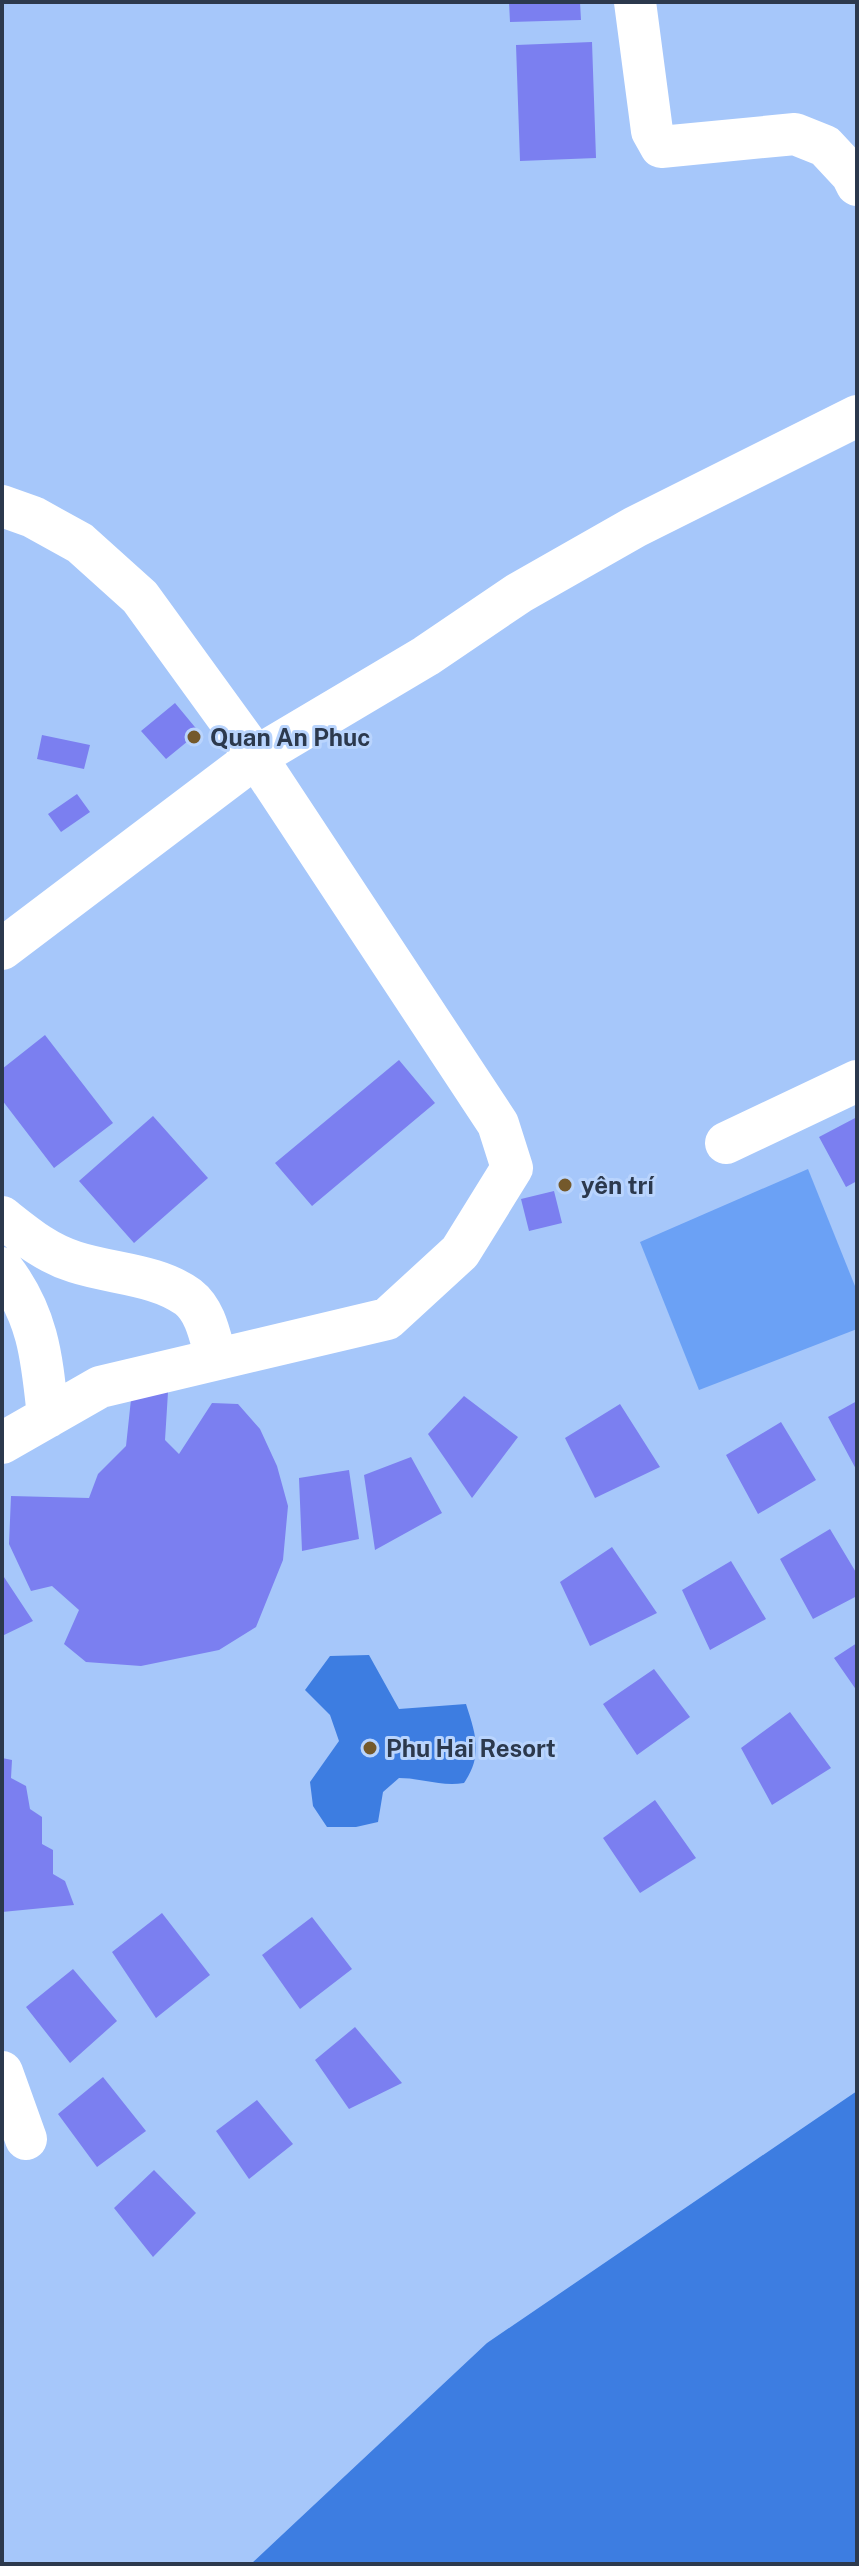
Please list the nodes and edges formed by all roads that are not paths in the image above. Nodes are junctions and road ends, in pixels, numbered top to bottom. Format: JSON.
{"nodes":[{"id":1,"x":635,"y":2,"type":"edge"},
{"id":2,"x":857,"y":185,"type":"edge"},
{"id":3,"x":857,"y":416,"type":"edge"},
{"id":4,"x":2,"y":506,"type":"edge"},
{"id":5,"x":256,"y":757,"type":"junction"},
{"id":6,"x":2,"y":949,"type":"edge"},
{"id":7,"x":857,"y":1081,"type":"edge"},
{"id":8,"x":726,"y":1143,"type":"dead end"},
{"id":9,"x":2,"y":1217,"type":"edge"},
{"id":10,"x":2,"y":1268,"type":"edge"},
{"id":11,"x":216,"y":1358,"type":"junction"},
{"id":12,"x":48,"y":1417,"type":"junction"},
{"id":13,"x":2,"y":1443,"type":"edge"},
{"id":14,"x":2,"y":2072,"type":"edge"},
{"id":15,"x":26,"y":2139,"type":"dead end"}],
"edges":[{"from":1,"to":2,"type":"street"},
{"from":3,"to":5,"type":"street"},
{"from":4,"to":5,"type":"street"},
{"from":5,"to":6,"type":"street"},
{"from":5,"to":11,"type":"street"},
{"from":7,"to":8,"type":"street"},
{"from":9,"to":11,"type":"street"},
{"from":10,"to":12,"type":"street"},
{"from":11,"to":12,"type":"street"},
{"from":12,"to":13,"type":"street"},
{"from":14,"to":15,"type":"street"}]}
